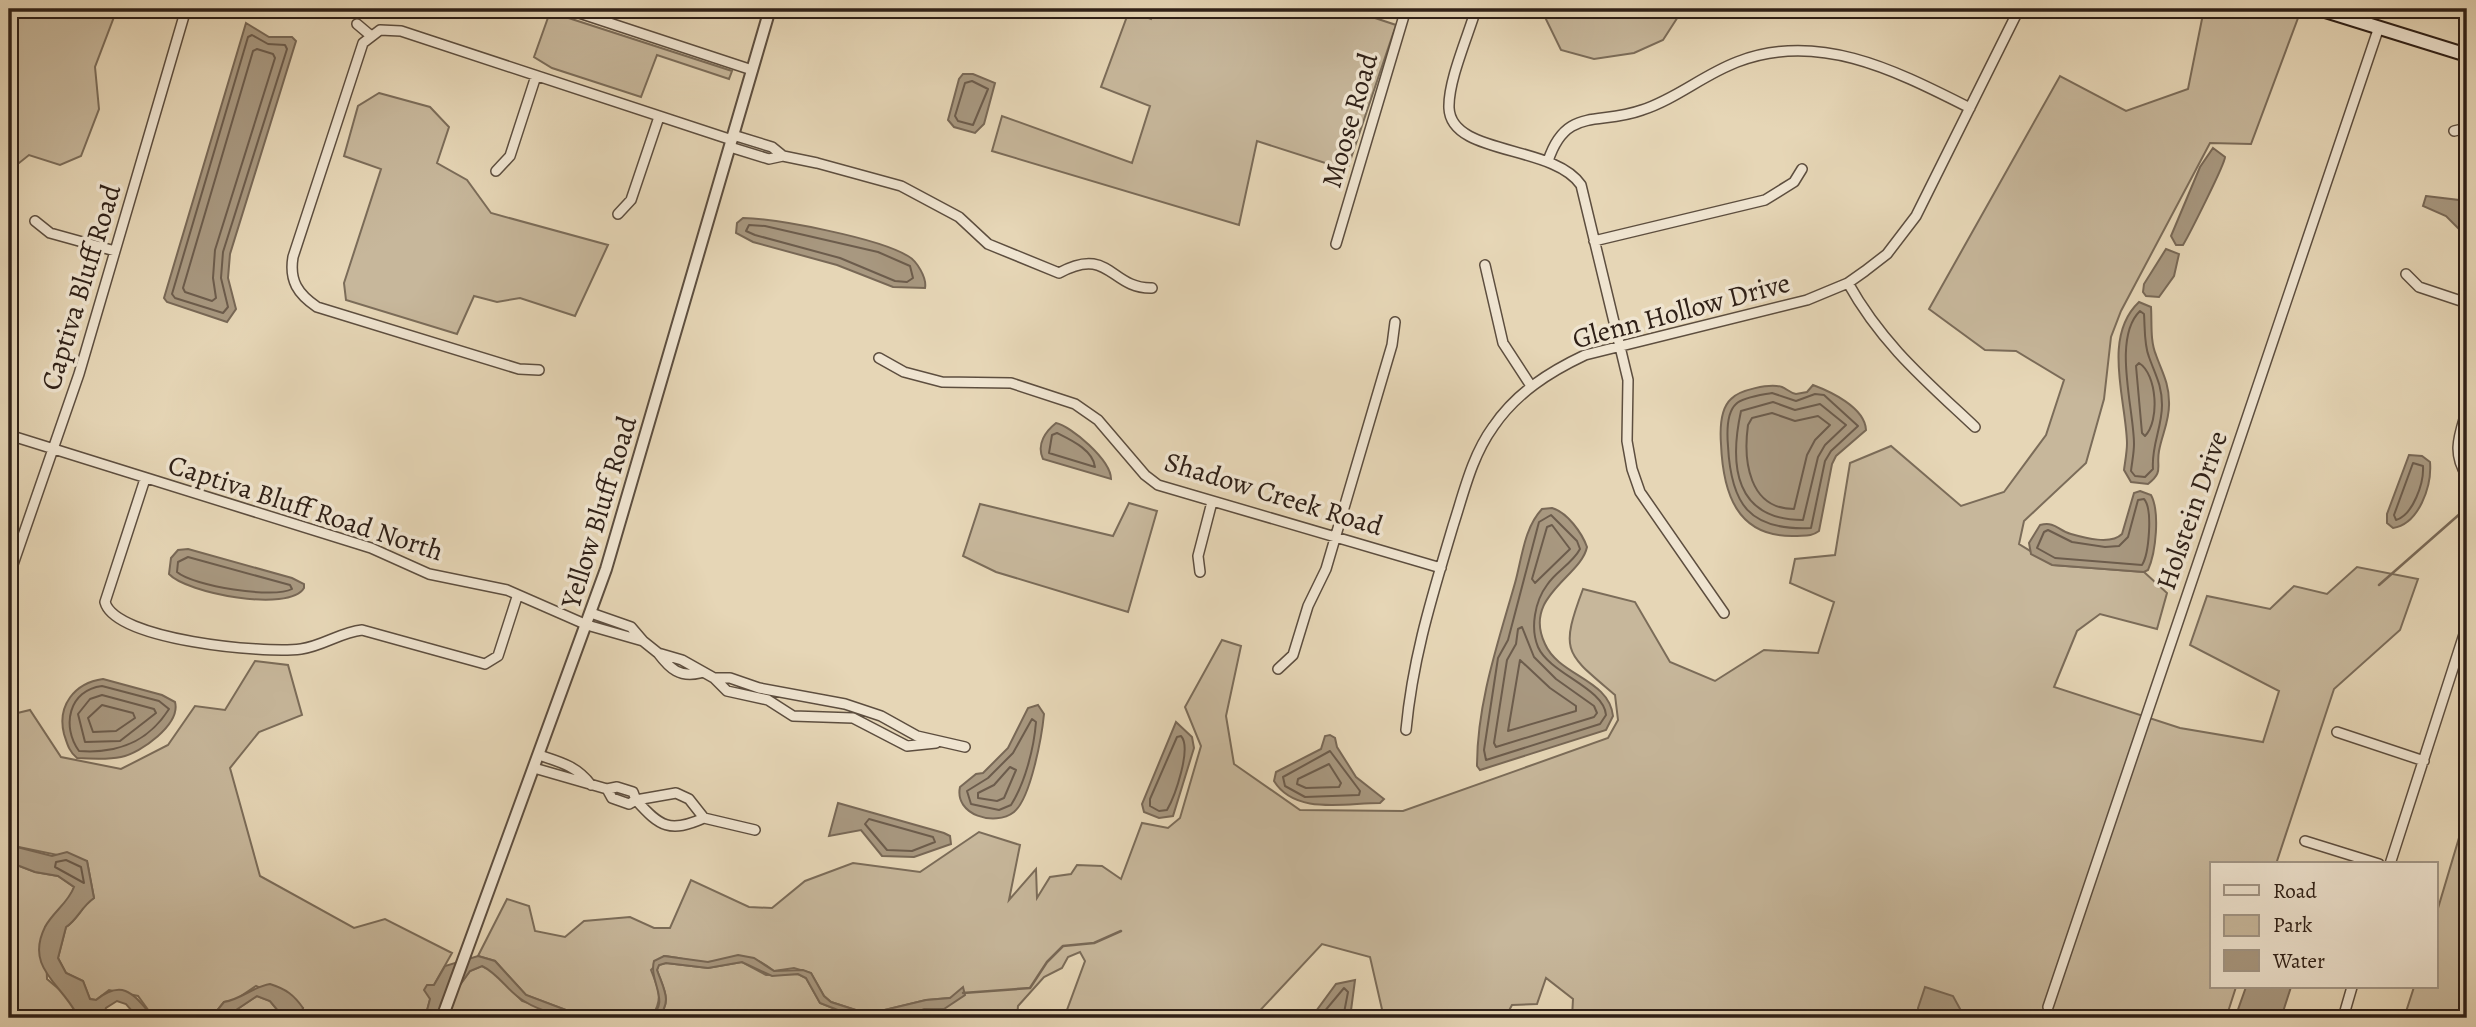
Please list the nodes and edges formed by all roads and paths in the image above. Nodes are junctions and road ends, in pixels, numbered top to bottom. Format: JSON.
{"nodes":[{"id":1,"x":186,"y":9,"type":"edge"},
{"id":2,"x":568,"y":9,"type":"edge"},
{"id":3,"x":770,"y":9,"type":"edge"},
{"id":4,"x":1406,"y":9,"type":"edge"},
{"id":5,"x":1476,"y":9,"type":"edge"},
{"id":6,"x":2019,"y":9,"type":"edge"},
{"id":7,"x":2319,"y":9,"type":"edge"},
{"id":8,"x":357,"y":24,"type":"dead end"},
{"id":9,"x":2379,"y":27,"type":"junction"},
{"id":10,"x":370,"y":35,"type":"junction"},
{"id":11,"x":2467,"y":55,"type":"edge"},
{"id":12,"x":752,"y":70,"type":"junction"},
{"id":13,"x":536,"y":76,"type":"junction"},
{"id":14,"x":1970,"y":108,"type":"junction"},
{"id":15,"x":659,"y":117,"type":"junction"},
{"id":16,"x":2467,"y":128,"type":"edge"},
{"id":17,"x":2454,"y":131,"type":"dead end"},
{"id":18,"x":732,"y":141,"type":"junction"},
{"id":19,"x":1549,"y":161,"type":"junction"},
{"id":20,"x":1802,"y":169,"type":"dead end"},
{"id":21,"x":496,"y":171,"type":"dead end"},
{"id":22,"x":618,"y":214,"type":"dead end"},
{"id":23,"x":35,"y":221,"type":"dead end"},
{"id":24,"x":1594,"y":241,"type":"junction"},
{"id":25,"x":1336,"y":244,"type":"dead end"},
{"id":26,"x":115,"y":251,"type":"junction"},
{"id":27,"x":1485,"y":265,"type":"dead end"},
{"id":28,"x":2406,"y":274,"type":"dead end"},
{"id":29,"x":1848,"y":283,"type":"junction"},
{"id":30,"x":1152,"y":288,"type":"dead end"},
{"id":31,"x":2467,"y":303,"type":"edge"},
{"id":32,"x":1395,"y":322,"type":"dead end"},
{"id":33,"x":1620,"y":345,"type":"junction"},
{"id":34,"x":879,"y":358,"type":"dead end"},
{"id":35,"x":539,"y":370,"type":"dead end"},
{"id":36,"x":1531,"y":386,"type":"junction"},
{"id":37,"x":2467,"y":409,"type":"edge"},
{"id":38,"x":1975,"y":427,"type":"dead end"},
{"id":39,"x":9,"y":435,"type":"edge"},
{"id":40,"x":54,"y":449,"type":"junction"},
{"id":41,"x":2467,"y":476,"type":"edge"},
{"id":42,"x":145,"y":479,"type":"junction"},
{"id":43,"x":1212,"y":502,"type":"junction"},
{"id":44,"x":1335,"y":537,"type":"junction"},
{"id":45,"x":1441,"y":568,"type":"junction"},
{"id":46,"x":1200,"y":572,"type":"dead end"},
{"id":47,"x":9,"y":576,"type":"edge"},
{"id":48,"x":517,"y":597,"type":"junction"},
{"id":49,"x":591,"y":613,"type":"junction"},
{"id":50,"x":1724,"y":613,"type":"dead end"},
{"id":51,"x":587,"y":625,"type":"junction"},
{"id":52,"x":2467,"y":625,"type":"edge"},
{"id":53,"x":643,"y":641,"type":"junction"},
{"id":54,"x":1278,"y":668,"type":"dead end"},
{"id":55,"x":713,"y":678,"type":"junction"},
{"id":56,"x":1406,"y":730,"type":"dead end"},
{"id":57,"x":2337,"y":732,"type":"dead end"},
{"id":58,"x":938,"y":743,"type":"junction"},
{"id":59,"x":965,"y":747,"type":"dead end"},
{"id":60,"x":539,"y":755,"type":"junction"},
{"id":61,"x":2424,"y":761,"type":"junction"},
{"id":62,"x":571,"y":766,"type":"junction"},
{"id":63,"x":534,"y":768,"type":"junction"},
{"id":64,"x":567,"y":779,"type":"junction"},
{"id":65,"x":591,"y":785,"type":"junction"},
{"id":66,"x":636,"y":800,"type":"junction"},
{"id":67,"x":704,"y":818,"type":"junction"},
{"id":68,"x":755,"y":830,"type":"dead end"},
{"id":69,"x":2305,"y":841,"type":"dead end"},
{"id":70,"x":2373,"y":862,"type":"edge"},
{"id":71,"x":2391,"y":862,"type":"edge"},
{"id":72,"x":2352,"y":988,"type":"edge"},
{"id":73,"x":2048,"y":1007,"type":"dead end"},
{"id":74,"x":442,"y":1018,"type":"edge"},
{"id":75,"x":2343,"y":1018,"type":"edge"}],
"edges":[{"from":1,"to":26,"type":"street","name":"Captiva Bluff Road"},
{"from":2,"to":12,"type":"street"},
{"from":3,"to":12,"type":"street","name":"Yellow Bluff Road"},
{"from":4,"to":25,"type":"street","name":"Moose Road"},
{"from":5,"to":19,"type":"street"},
{"from":6,"to":14,"type":"street","name":"Glenn Hollow Drive"},
{"from":7,"to":9,"type":"main road"},
{"from":8,"to":10,"type":"street"},
{"from":9,"to":11,"type":"main road"},
{"from":9,"to":73,"type":"street","name":"Holstein Drive"},
{"from":10,"to":13,"type":"street"},
{"from":10,"to":35,"type":"street"},
{"from":12,"to":18,"type":"street","name":"Yellow Bluff Road"},
{"from":13,"to":15,"type":"street"},
{"from":13,"to":21,"type":"street"},
{"from":14,"to":19,"type":"street"},
{"from":14,"to":29,"type":"street","name":"Glenn Hollow Drive"},
{"from":15,"to":18,"type":"street"},
{"from":15,"to":22,"type":"street"},
{"from":16,"to":17,"type":"street"},
{"from":18,"to":30,"type":"street"},
{"from":18,"to":49,"type":"street","name":"Yellow Bluff Road"},
{"from":19,"to":24,"type":"street"},
{"from":20,"to":24,"type":"street"},
{"from":23,"to":26,"type":"street"},
{"from":24,"to":33,"type":"street"},
{"from":26,"to":40,"type":"street","name":"Captiva Bluff Road"},
{"from":27,"to":36,"type":"street"},
{"from":28,"to":31,"type":"street"},
{"from":29,"to":33,"type":"street","name":"Glenn Hollow Drive"},
{"from":29,"to":38,"type":"street"},
{"from":32,"to":44,"type":"street"},
{"from":33,"to":36,"type":"street","name":"Glenn Hollow Drive"},
{"from":33,"to":50,"type":"street"},
{"from":34,"to":43,"type":"street","name":"Shadow Creek Road"},
{"from":36,"to":45,"type":"street","name":"Glenn Hollow Drive"},
{"from":37,"to":41,"type":"street"},
{"from":39,"to":40,"type":"street","name":"Captiva Bluff Road North"},
{"from":40,"to":42,"type":"street","name":"Captiva Bluff Road North"},
{"from":40,"to":47,"type":"street","name":"Captiva Bluff Road"},
{"from":42,"to":48,"type":"street","name":"Captiva Bluff Road North"},
{"from":42,"to":48,"type":"street"},
{"from":43,"to":44,"type":"street","name":"Shadow Creek Road"},
{"from":43,"to":46,"type":"street"},
{"from":44,"to":45,"type":"street","name":"Shadow Creek Road"},
{"from":44,"to":54,"type":"street"},
{"from":45,"to":56,"type":"street","name":"Glenn Hollow Drive"},
{"from":48,"to":51,"type":"street","name":"Captiva Bluff Road North"},
{"from":49,"to":51,"type":"street","name":"Yellow Bluff Road"},
{"from":49,"to":53,"type":"street"},
{"from":51,"to":53,"type":"street","name":"Captiva Bluff Road North"},
{"from":51,"to":60,"type":"street","name":"Yellow Bluff Road"},
{"from":52,"to":61,"type":"street"},
{"from":53,"to":55,"type":"street"},
{"from":55,"to":58,"type":"street"},
{"from":55,"to":58,"type":"street"},
{"from":57,"to":61,"type":"street"},
{"from":58,"to":59,"type":"street"},
{"from":60,"to":62,"type":"street"},
{"from":60,"to":63,"type":"street","name":"Yellow Bluff Road"},
{"from":61,"to":71,"type":"street"},
{"from":62,"to":64,"type":"street"},
{"from":62,"to":65,"type":"street"},
{"from":63,"to":64,"type":"street"},
{"from":63,"to":74,"type":"street","name":"Yellow Bluff Road"},
{"from":64,"to":65,"type":"street"},
{"from":65,"to":66,"type":"street"},
{"from":66,"to":67,"type":"street"},
{"from":66,"to":67,"type":"street"},
{"from":67,"to":68,"type":"street"},
{"from":69,"to":70,"type":"street"},
{"from":72,"to":75,"type":"street"}]}
